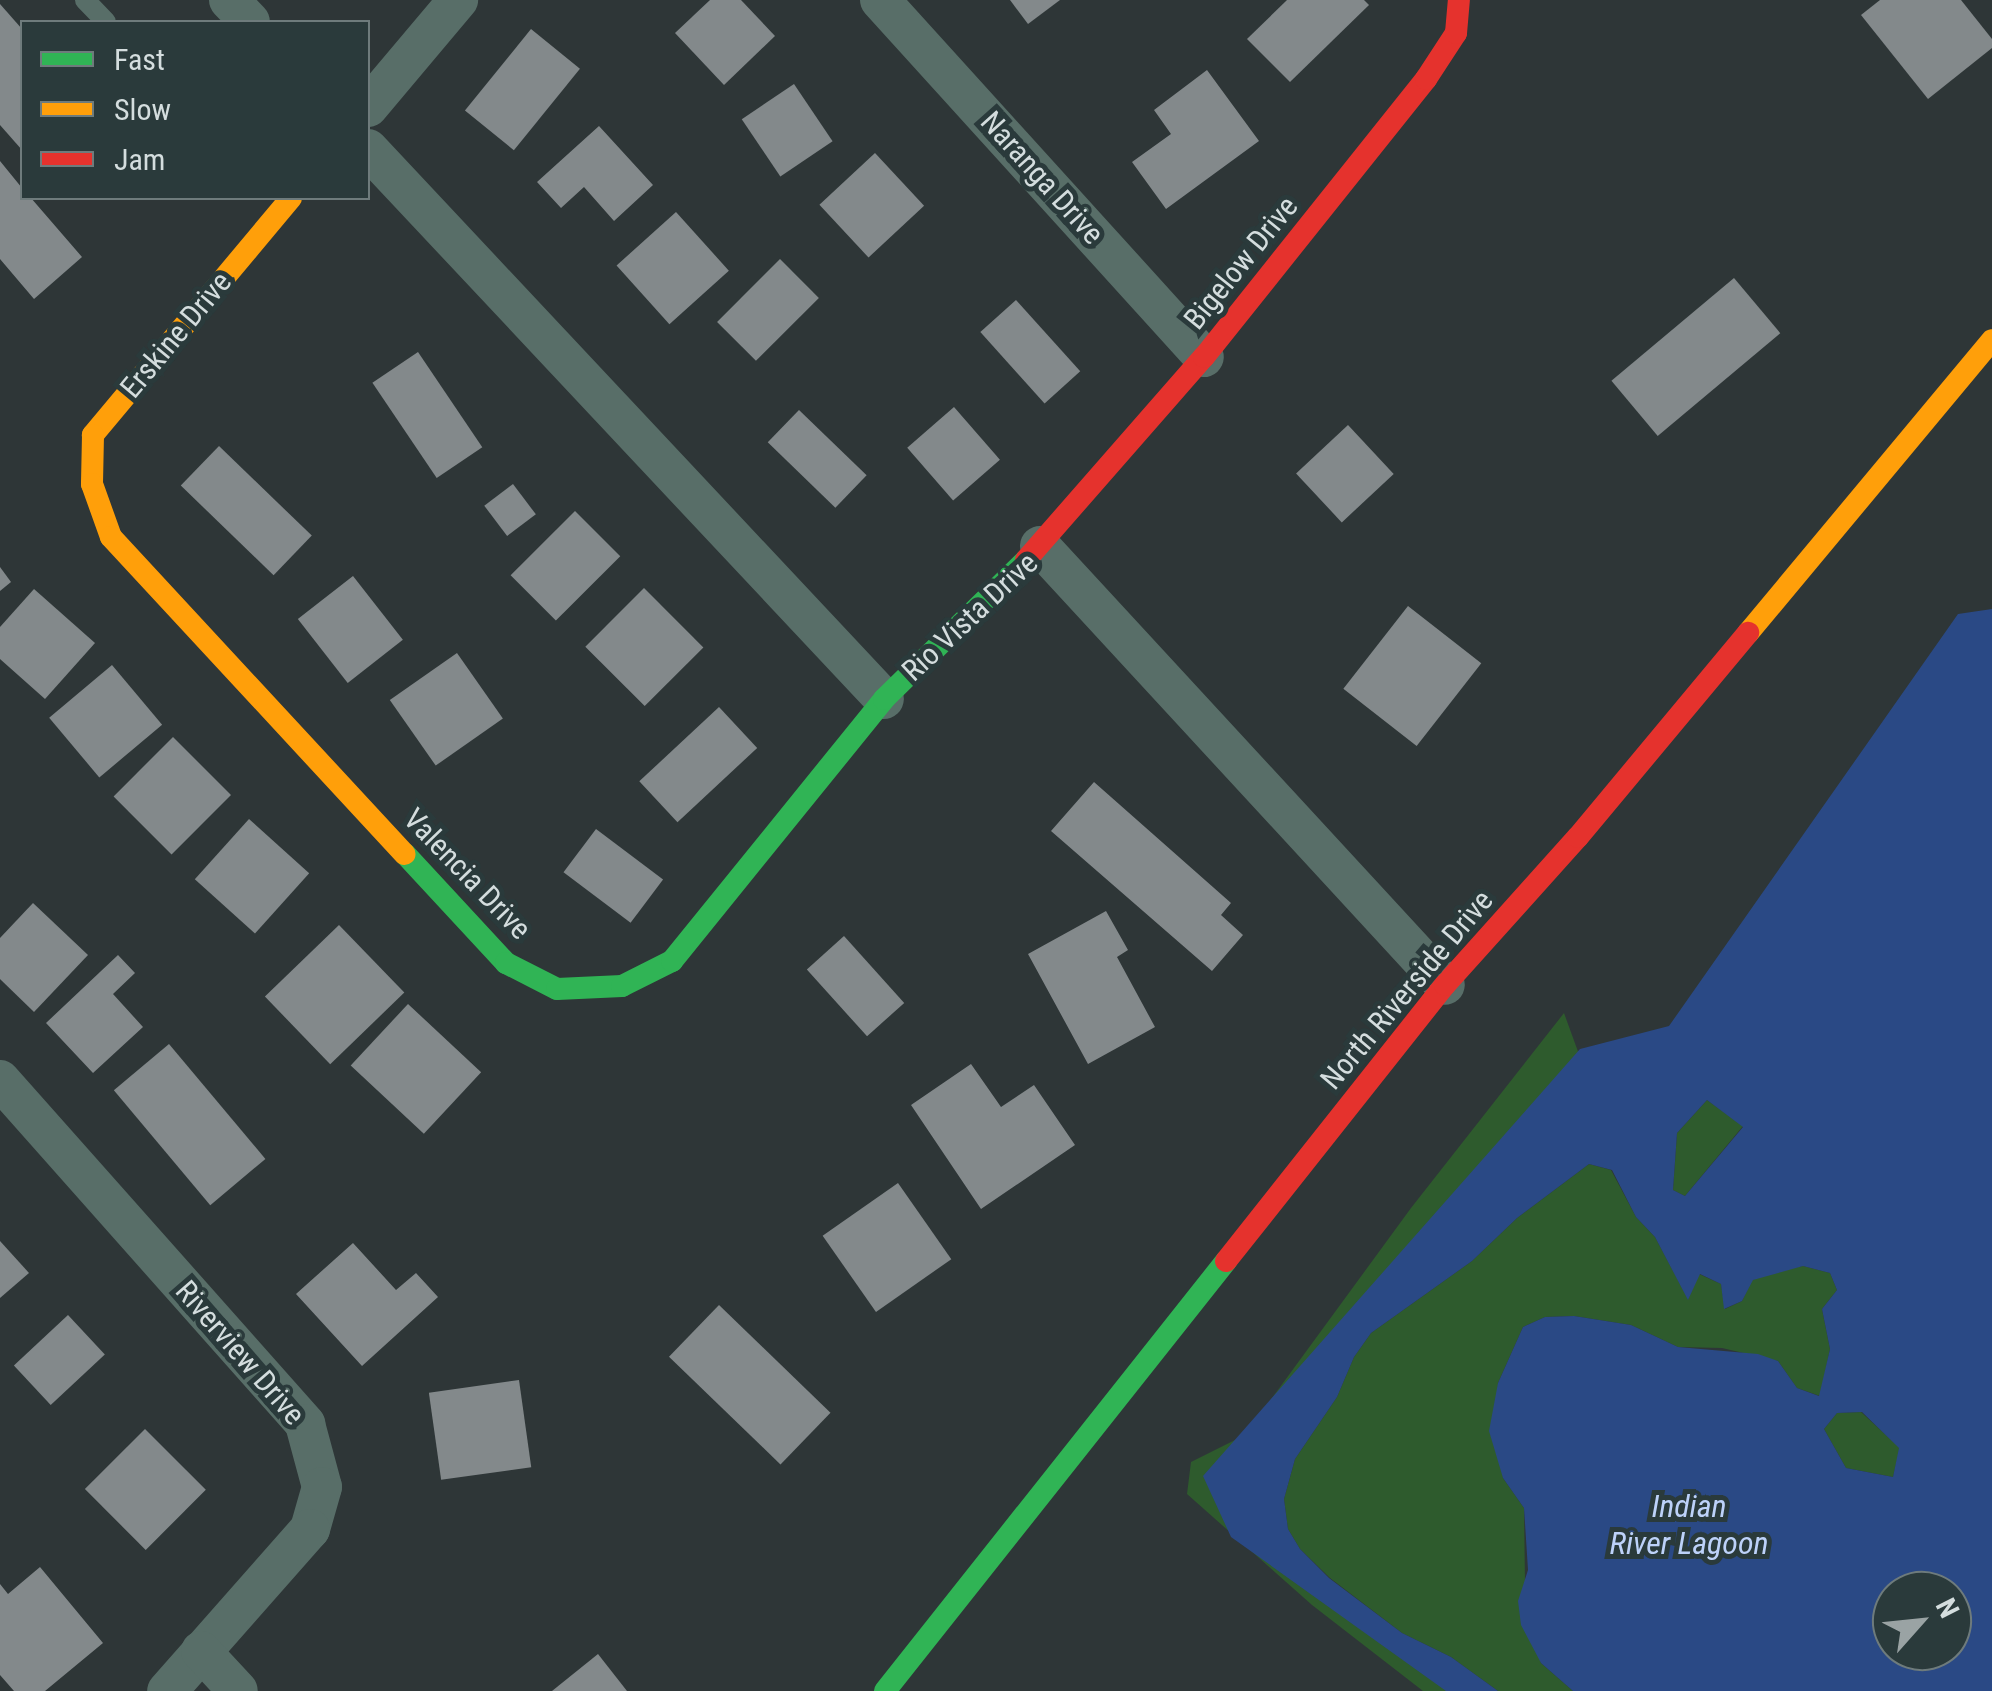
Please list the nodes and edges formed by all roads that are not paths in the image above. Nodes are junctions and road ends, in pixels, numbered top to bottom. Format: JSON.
{"nodes":[{"id":1,"x":85,"y":0,"type":"edge"},
{"id":2,"x":229,"y":0,"type":"edge"},
{"id":3,"x":458,"y":0,"type":"edge"},
{"id":4,"x":880,"y":0,"type":"edge"},
{"id":5,"x":1459,"y":0,"type":"edge"},
{"id":6,"x":104,"y":20,"type":"edge"},
{"id":7,"x":248,"y":20,"type":"edge"},
{"id":8,"x":370,"y":105,"type":"edge"},
{"id":9,"x":370,"y":151,"type":"edge"},
{"id":10,"x":289,"y":200,"type":"edge"},
{"id":11,"x":1992,"y":340,"type":"edge"},
{"id":12,"x":1204,"y":357,"type":"junction"},
{"id":13,"x":92,"y":484,"type":"joint"},
{"id":14,"x":1040,"y":546,"type":"junction"},
{"id":15,"x":884,"y":699,"type":"junction"},
{"id":16,"x":1445,"y":985,"type":"junction"},
{"id":17,"x":0,"y":1080,"type":"edge"},
{"id":18,"x":201,"y":1651,"type":"junction"},
{"id":19,"x":168,"y":1691,"type":"edge"},
{"id":20,"x":238,"y":1691,"type":"edge"},
{"id":21,"x":885,"y":1691,"type":"edge"}],
"edges":[{"from":1,"to":6,"type":"lane"},
{"from":2,"to":7,"type":"street"},
{"from":3,"to":8,"type":"street"},
{"from":4,"to":12,"type":"street","name":"Naranga Drive"},
{"from":5,"to":12,"type":"street","name":"Bigelow Drive"},
{"from":9,"to":15,"type":"street","name":"Rio Vista Drive"},
{"from":10,"to":13,"type":"street","name":"Erskine Drive"},
{"from":11,"to":16,"type":"street","name":"North Riverside Drive"},
{"from":12,"to":14,"type":"street","name":"Bigelow Drive"},
{"from":13,"to":15,"type":"street","name":"Valencia Drive"},
{"from":14,"to":15,"type":"street","name":"Rio Vista Drive"},
{"from":14,"to":16,"type":"street","name":"Rio Vista Drive"},
{"from":16,"to":21,"type":"street","name":"North Riverside Drive"},
{"from":17,"to":18,"type":"street","name":"Riverview Drive"},
{"from":18,"to":19,"type":"street","name":"Riverview Drive"},
{"from":18,"to":20,"type":"street"}]}
